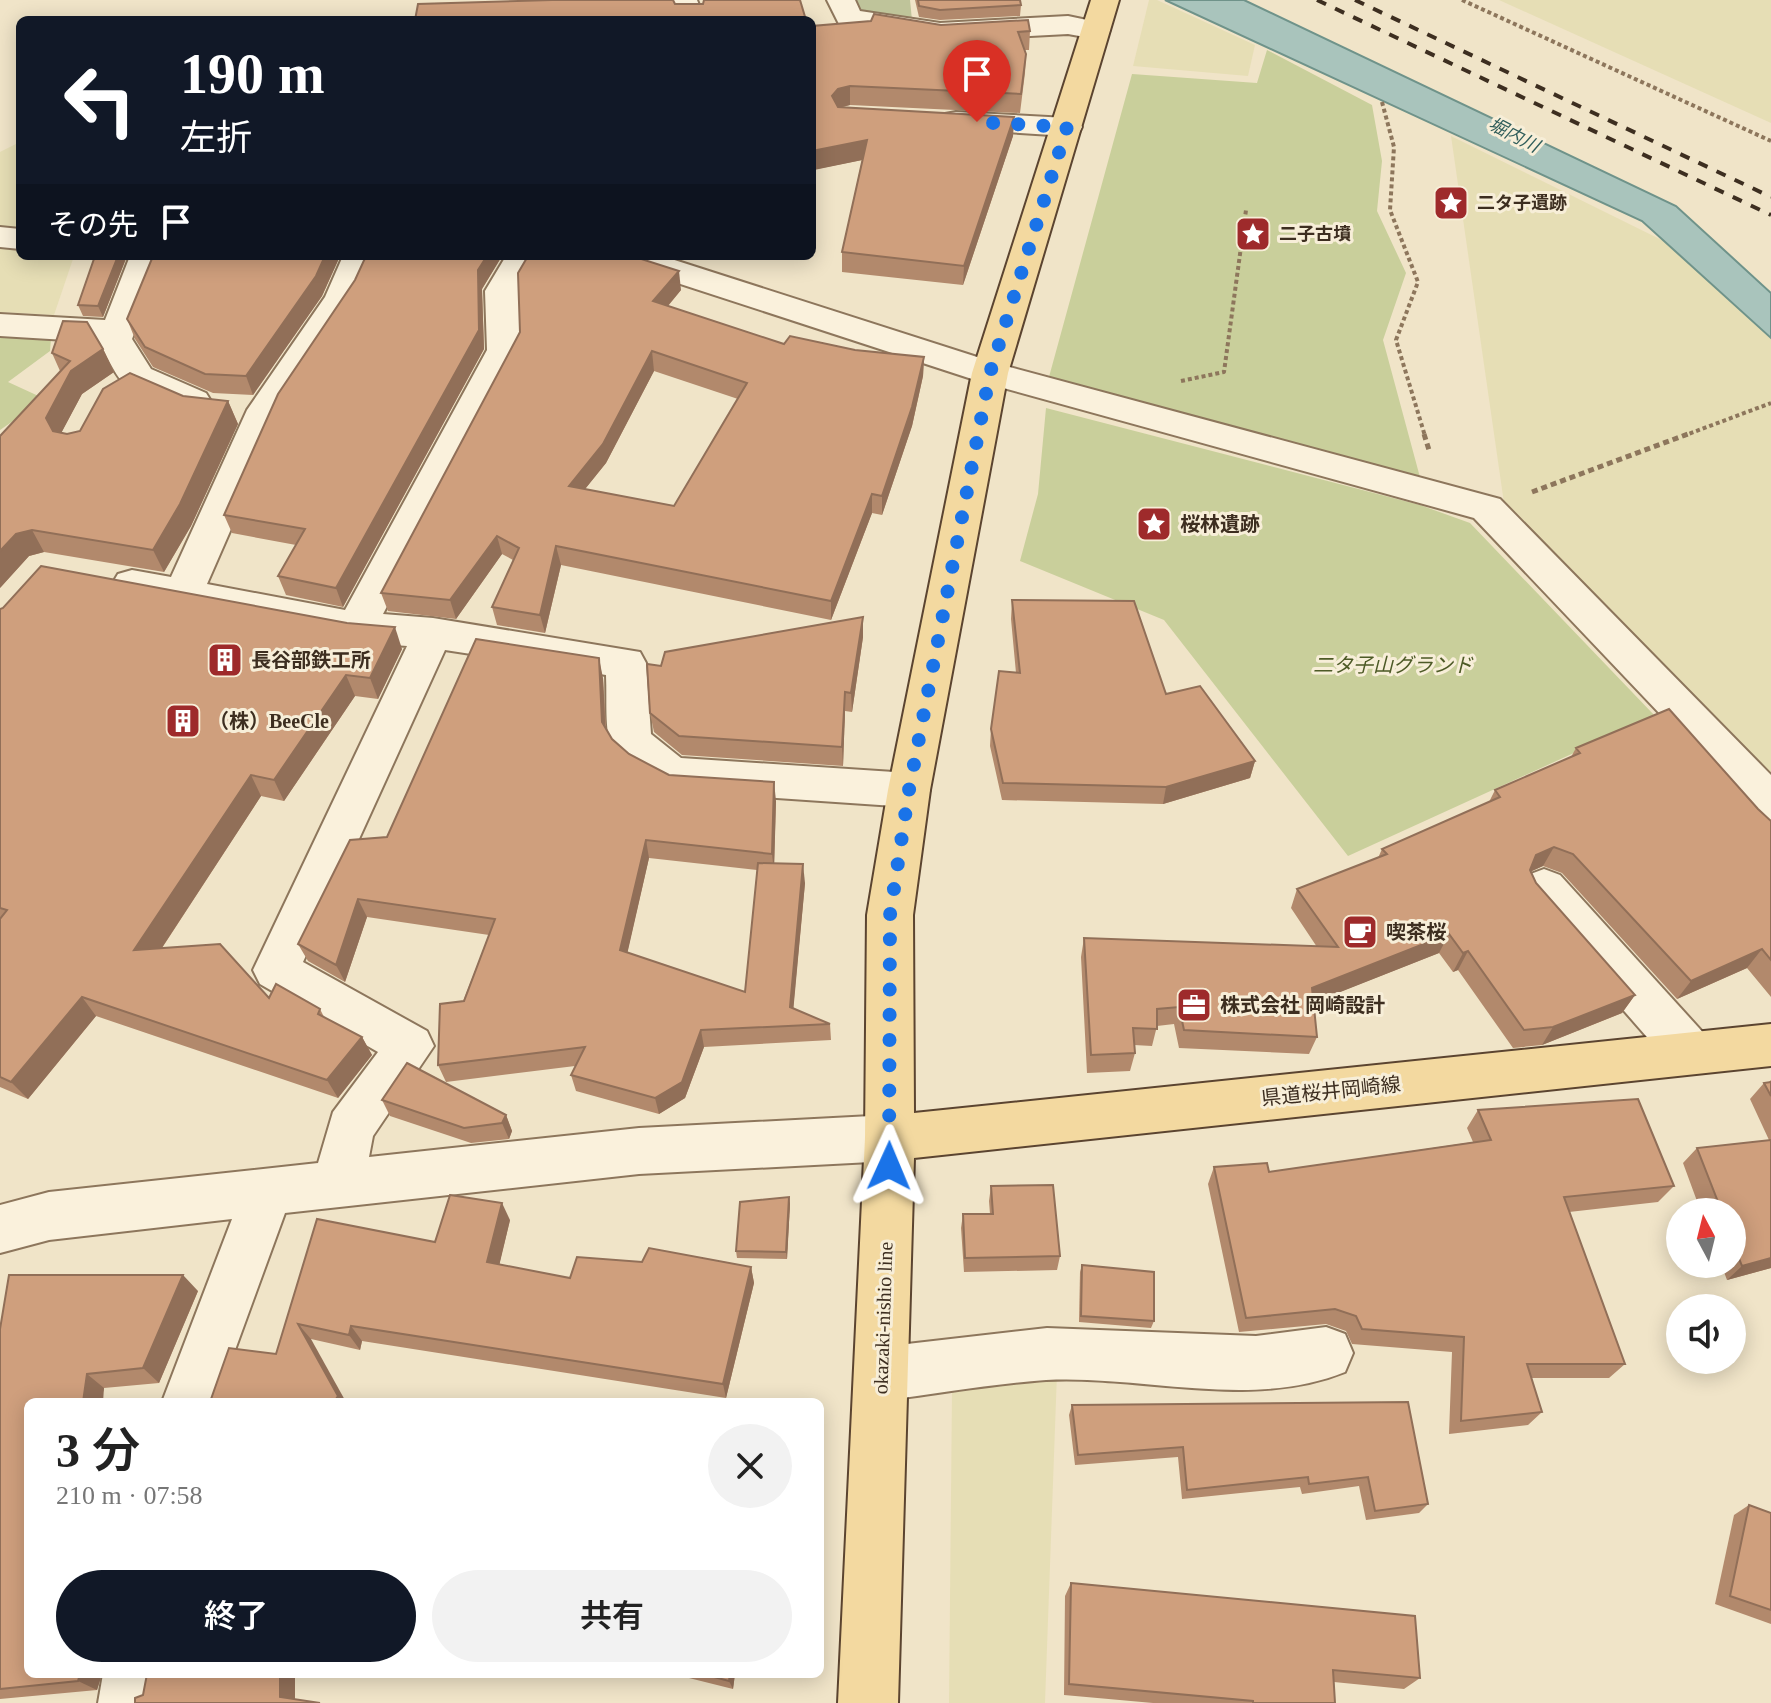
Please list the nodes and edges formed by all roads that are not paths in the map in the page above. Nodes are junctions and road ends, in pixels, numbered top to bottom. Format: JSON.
{"nodes":[{"id":1,"x":838,"y":15,"type":"edge"},
{"id":2,"x":1101,"y":15,"type":"edge"},
{"id":3,"x":932,"y":120,"type":"edge"},
{"id":4,"x":1067,"y":127,"type":"junction"},
{"id":5,"x":145,"y":260,"type":"edge"},
{"id":6,"x":358,"y":260,"type":"edge"},
{"id":7,"x":521,"y":260,"type":"edge"},
{"id":8,"x":640,"y":260,"type":"edge"},
{"id":9,"x":0,"y":325,"type":"edge"},
{"id":10,"x":117,"y":332,"type":"junction"},
{"id":11,"x":990,"y":373,"type":"junction"},
{"id":12,"x":138,"y":377,"type":"junction"},
{"id":13,"x":108,"y":396,"type":"edge"},
{"id":14,"x":241,"y":409,"type":"junction"},
{"id":15,"x":90,"y":577,"type":"edge"},
{"id":16,"x":183,"y":593,"type":"junction"},
{"id":17,"x":356,"y":627,"type":"junction"},
{"id":18,"x":433,"y":633,"type":"junction"},
{"id":19,"x":909,"y":790,"type":"junction"},
{"id":20,"x":1771,"y":803,"type":"edge"},
{"id":21,"x":1544,"y":888,"type":"edge"},
{"id":22,"x":1771,"y":1045,"type":"edge"},
{"id":23,"x":1691,"y":1053,"type":"junction"},
{"id":24,"x":890,"y":1138,"type":"junction"},
{"id":25,"x":339,"y":1183,"type":"junction"},
{"id":26,"x":268,"y":1192,"type":"junction"},
{"id":27,"x":0,"y":1229,"type":"edge"},
{"id":28,"x":1326,"y":1353,"type":"dead end"},
{"id":29,"x":881,"y":1374,"type":"junction"},
{"id":30,"x":191,"y":1398,"type":"edge"},
{"id":31,"x":132,"y":1678,"type":"edge"},
{"id":32,"x":128,"y":1703,"type":"edge"},
{"id":33,"x":868,"y":1703,"type":"edge"}],
"edges":[{"from":1,"to":2,"type":"street"},
{"from":2,"to":4,"type":"main road","name":"okazaki-nishio line"},
{"from":3,"to":4,"type":"street"},
{"from":4,"to":11,"type":"main road","name":"okazaki-nishio line"},
{"from":5,"to":10,"type":"street"},
{"from":6,"to":14,"type":"street"},
{"from":7,"to":17,"type":"street"},
{"from":8,"to":11,"type":"street"},
{"from":9,"to":10,"type":"street"},
{"from":10,"to":12,"type":"street"},
{"from":11,"to":19,"type":"main road","name":"okazaki-nishio line"},
{"from":11,"to":20,"type":"street"},
{"from":12,"to":13,"type":"street"},
{"from":12,"to":14,"type":"street"},
{"from":14,"to":16,"type":"street"},
{"from":15,"to":16,"type":"street"},
{"from":16,"to":17,"type":"street"},
{"from":17,"to":18,"type":"street"},
{"from":18,"to":19,"type":"street"},
{"from":18,"to":25,"type":"street"},
{"from":19,"to":24,"type":"main road","name":"okazaki-nishio line"},
{"from":21,"to":23,"type":"street"},
{"from":22,"to":23,"type":"main road","name":"県道桜井岡崎線"},
{"from":23,"to":24,"type":"main road","name":"県道桜井岡崎線"},
{"from":24,"to":25,"type":"street"},
{"from":24,"to":29,"type":"main road","name":"okazaki-nishio line"},
{"from":25,"to":26,"type":"street"},
{"from":26,"to":27,"type":"street"},
{"from":26,"to":30,"type":"street"},
{"from":28,"to":29,"type":"street"},
{"from":29,"to":33,"type":"main road","name":"okazaki-nishio line"},
{"from":31,"to":32,"type":"street"}]}
